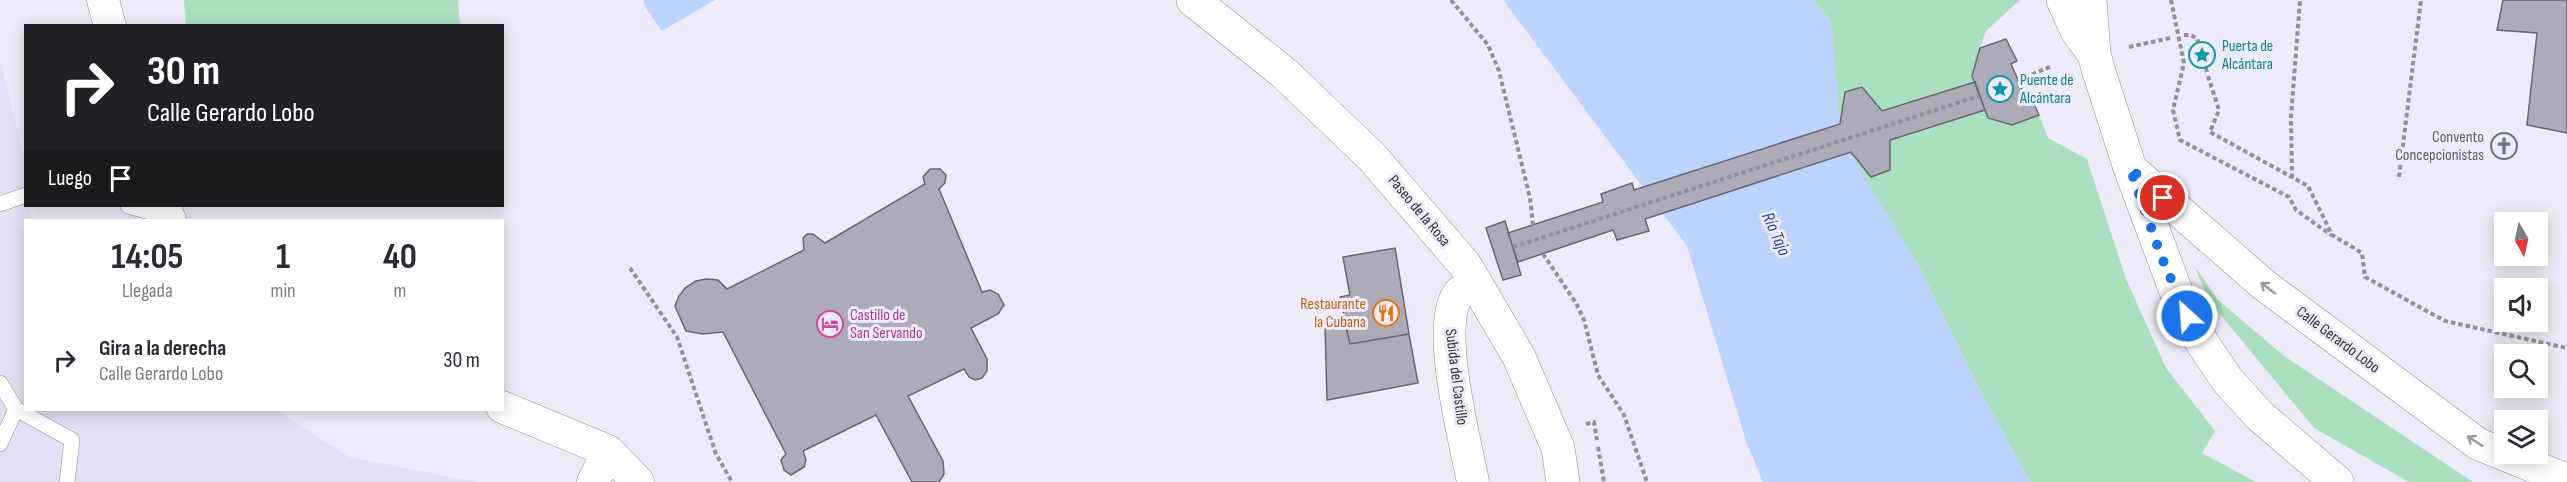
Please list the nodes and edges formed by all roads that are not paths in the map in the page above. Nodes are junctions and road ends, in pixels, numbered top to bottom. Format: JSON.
{"nodes":[{"id":1,"x":103,"y":0,"type":"edge"},
{"id":2,"x":1193,"y":0,"type":"edge"},
{"id":3,"x":2063,"y":0,"type":"edge"},
{"id":4,"x":2090,"y":0,"type":"edge"},
{"id":5,"x":109,"y":24,"type":"edge"},
{"id":6,"x":2094,"y":54,"type":"junction"},
{"id":7,"x":2130,"y":168,"type":"junction"},
{"id":8,"x":24,"y":196,"type":"edge"},
{"id":9,"x":0,"y":204,"type":"edge"},
{"id":10,"x":134,"y":207,"type":"edge"},
{"id":11,"x":167,"y":214,"type":"edge"},
{"id":12,"x":1475,"y":282,"type":"junction"},
{"id":13,"x":0,"y":383,"type":"edge"},
{"id":14,"x":504,"y":408,"type":"edge"},
{"id":15,"x":16,"y":409,"type":"junction"},
{"id":16,"x":0,"y":444,"type":"edge"},
{"id":17,"x":608,"y":451,"type":"junction"},
{"id":18,"x":2567,"y":480,"type":"edge"},
{"id":19,"x":67,"y":482,"type":"edge"},
{"id":20,"x":593,"y":482,"type":"edge"},
{"id":21,"x":638,"y":482,"type":"edge"},
{"id":22,"x":1473,"y":482,"type":"edge"},
{"id":23,"x":1563,"y":482,"type":"edge"},
{"id":24,"x":2337,"y":482,"type":"edge"}],
"edges":[{"from":1,"to":5,"type":"street"},
{"from":2,"to":12,"type":"street","name":"Paseo de la Rosa"},
{"from":3,"to":6,"type":"street"},
{"from":4,"to":6,"type":"street"},
{"from":6,"to":7,"type":"street"},
{"from":18,"to":7,"type":"street","name":"Calle Gerardo Lobo","one_way":true},
{"from":7,"to":24,"type":"street"},
{"from":8,"to":9,"type":"lane"},
{"from":10,"to":11,"type":"lane"},
{"from":12,"to":22,"type":"street","name":"Subida del Castillo"},
{"from":12,"to":23,"type":"street","name":"Paseo de la Rosa"},
{"from":13,"to":15,"type":"lane"},
{"from":14,"to":17,"type":"street"},
{"from":15,"to":16,"type":"lane"},
{"from":15,"to":19,"type":"lane"},
{"from":17,"to":20,"type":"street"},
{"from":17,"to":21,"type":"street"}]}
